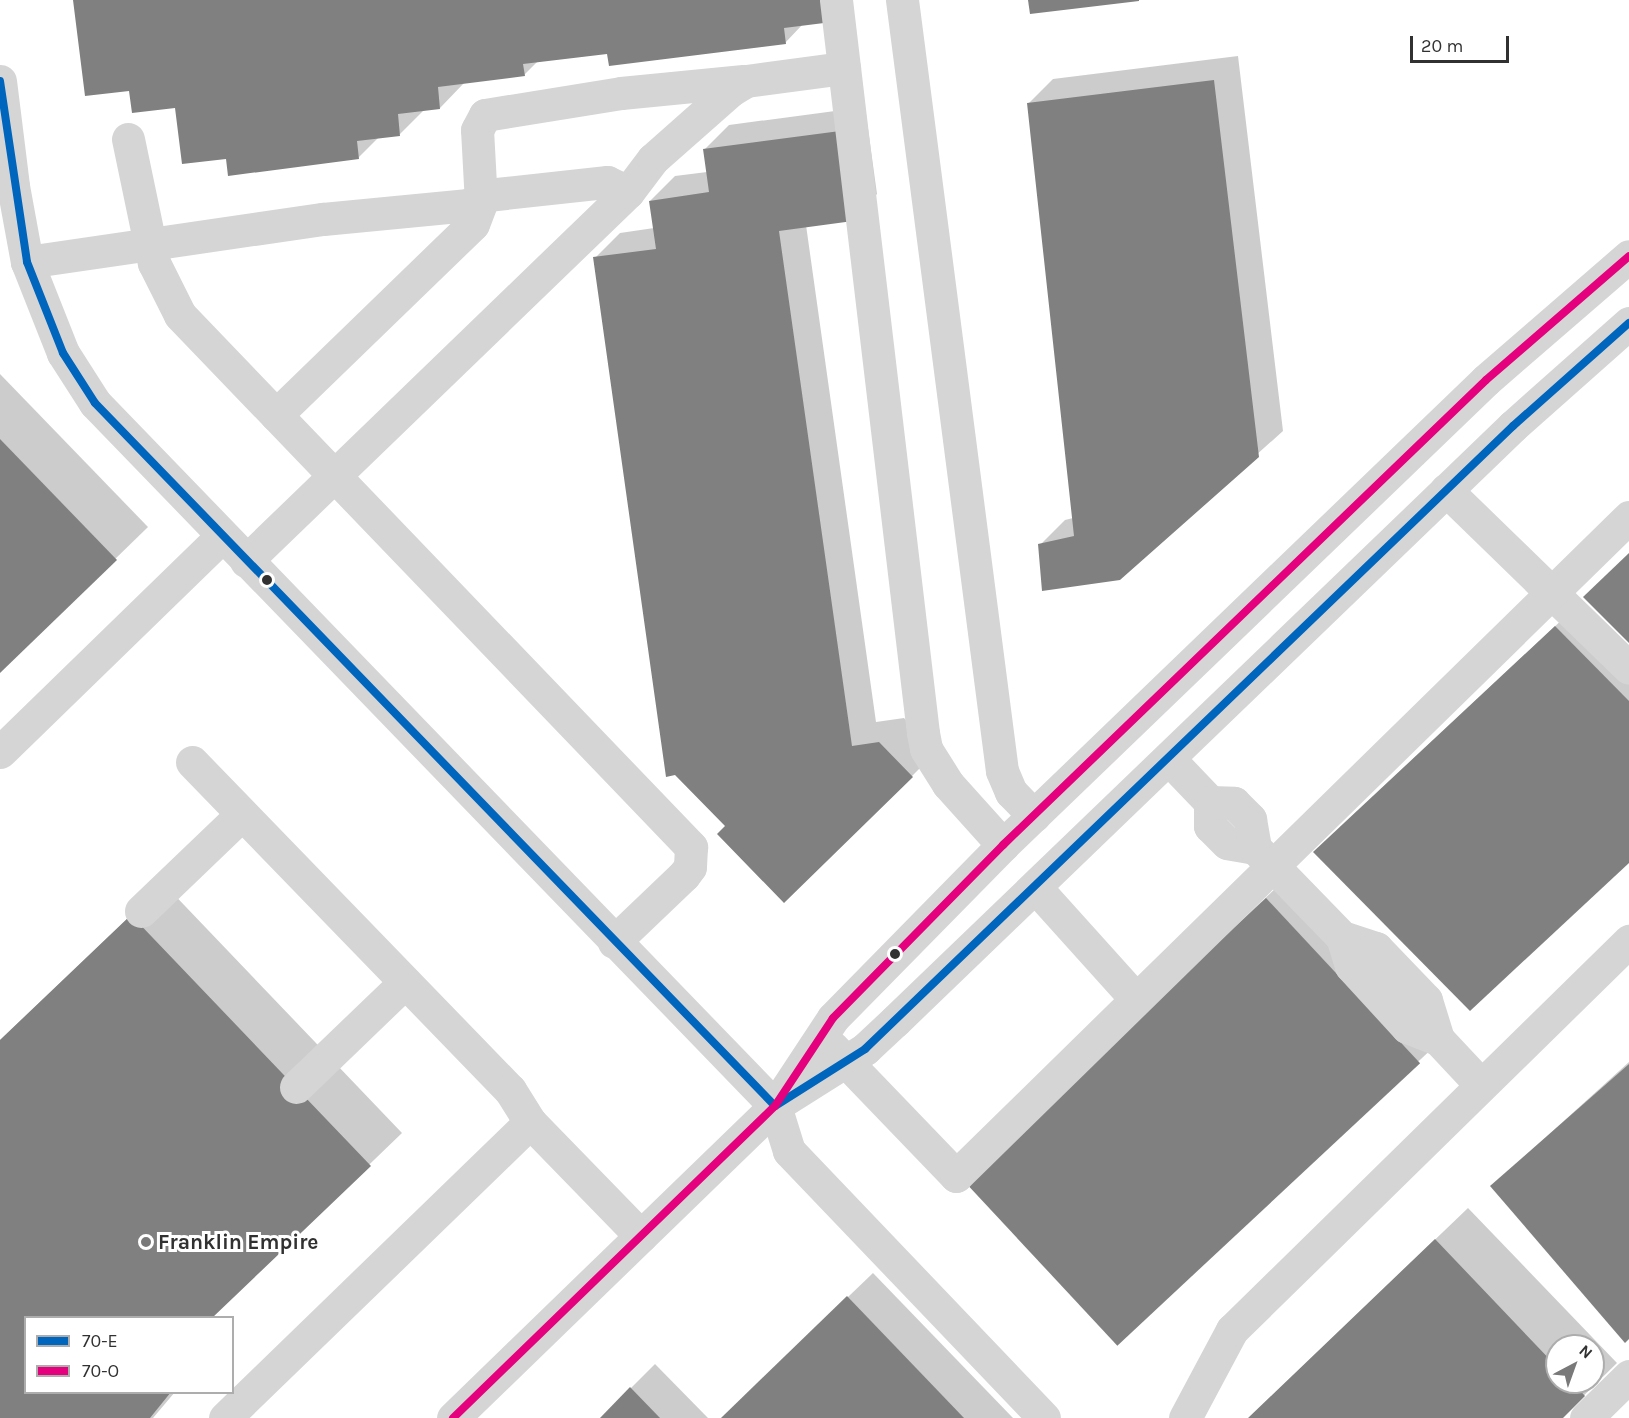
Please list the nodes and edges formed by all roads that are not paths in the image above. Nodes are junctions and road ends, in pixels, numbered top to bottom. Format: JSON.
{"nodes":[{"id":1,"x":836,"y":0,"type":"edge"},
{"id":2,"x":902,"y":0,"type":"edge"},
{"id":3,"x":844,"y":68,"type":"junction"},
{"id":4,"x":0,"y":81,"type":"edge"},
{"id":5,"x":746,"y":81,"type":"junction"},
{"id":6,"x":128,"y":139,"type":"dead end"},
{"id":7,"x":628,"y":192,"type":"junction"},
{"id":8,"x":481,"y":198,"type":"junction"},
{"id":9,"x":148,"y":243,"type":"junction"},
{"id":10,"x":1629,"y":256,"type":"edge"},
{"id":11,"x":27,"y":262,"type":"junction"},
{"id":12,"x":1629,"y":323,"type":"edge"},
{"id":13,"x":276,"y":415,"type":"junction"},
{"id":14,"x":335,"y":475,"type":"junction"},
{"id":15,"x":1446,"y":490,"type":"junction"},
{"id":16,"x":1629,"y":517,"type":"edge"},
{"id":17,"x":222,"y":536,"type":"junction"},
{"id":18,"x":246,"y":561,"type":"junction"},
{"id":19,"x":1548,"y":593,"type":"junction"},
{"id":20,"x":1629,"y":668,"type":"edge"},
{"id":21,"x":0,"y":752,"type":"edge"},
{"id":22,"x":1169,"y":759,"type":"junction"},
{"id":23,"x":192,"y":762,"type":"dead end"},
{"id":24,"x":242,"y":814,"type":"junction"},
{"id":25,"x":1034,"y":816,"type":"junction"},
{"id":26,"x":1004,"y":845,"type":"junction"},
{"id":27,"x":1263,"y":857,"type":"junction"},
{"id":28,"x":1036,"y":888,"type":"junction"},
{"id":29,"x":141,"y":911,"type":"dead end"},
{"id":30,"x":1629,"y":940,"type":"edge"},
{"id":31,"x":614,"y":942,"type":"junction"},
{"id":32,"x":405,"y":982,"type":"junction"},
{"id":33,"x":1136,"y":999,"type":"junction"},
{"id":34,"x":821,"y":1035,"type":"junction"},
{"id":35,"x":846,"y":1061,"type":"junction"},
{"id":36,"x":1481,"y":1085,"type":"junction"},
{"id":37,"x":296,"y":1087,"type":"dead end"},
{"id":38,"x":775,"y":1106,"type":"junction"},
{"id":39,"x":530,"y":1122,"type":"junction"},
{"id":40,"x":641,"y":1236,"type":"junction"},
{"id":41,"x":1627,"y":1384,"type":"edge"},
{"id":42,"x":225,"y":1418,"type":"edge"},
{"id":43,"x":453,"y":1418,"type":"edge"},
{"id":44,"x":1044,"y":1418,"type":"edge"},
{"id":45,"x":1185,"y":1418,"type":"edge"},
{"id":46,"x":1586,"y":1418,"type":"edge"}],
"edges":[{"from":1,"to":3,"type":"street"},
{"from":2,"to":25,"type":"street"},
{"from":3,"to":5,"type":"street"},
{"from":3,"to":26,"type":"street"},
{"from":4,"to":11,"type":"street"},
{"from":5,"to":7,"type":"street"},
{"from":5,"to":8,"type":"street"},
{"from":6,"to":9,"type":"street"},
{"from":7,"to":8,"type":"street"},
{"from":7,"to":14,"type":"street"},
{"from":8,"to":9,"type":"street"},
{"from":8,"to":13,"type":"street"},
{"from":9,"to":11,"type":"street"},
{"from":9,"to":13,"type":"street"},
{"from":10,"to":25,"type":"street"},
{"from":11,"to":17,"type":"street"},
{"from":12,"to":15,"type":"street"},
{"from":13,"to":14,"type":"street"},
{"from":14,"to":18,"type":"street"},
{"from":14,"to":31,"type":"street"},
{"from":15,"to":19,"type":"street"},
{"from":15,"to":22,"type":"street"},
{"from":16,"to":19,"type":"street"},
{"from":17,"to":18,"type":"street"},
{"from":17,"to":21,"type":"street"},
{"from":18,"to":31,"type":"street"},
{"from":19,"to":20,"type":"street"},
{"from":19,"to":27,"type":"street"},
{"from":22,"to":27,"type":"street"},
{"from":22,"to":28,"type":"street"},
{"from":23,"to":24,"type":"street"},
{"from":24,"to":29,"type":"street"},
{"from":24,"to":32,"type":"street"},
{"from":25,"to":26,"type":"street"},
{"from":26,"to":34,"type":"street"},
{"from":27,"to":33,"type":"street"},
{"from":27,"to":36,"type":"street"},
{"from":28,"to":33,"type":"street"},
{"from":28,"to":35,"type":"street"},
{"from":30,"to":36,"type":"street"},
{"from":31,"to":38,"type":"street"},
{"from":32,"to":37,"type":"street"},
{"from":32,"to":39,"type":"street"},
{"from":33,"to":35,"type":"street"},
{"from":34,"to":35,"type":"street"},
{"from":34,"to":38,"type":"street"},
{"from":35,"to":38,"type":"street"},
{"from":36,"to":45,"type":"street"},
{"from":38,"to":40,"type":"street"},
{"from":38,"to":44,"type":"street"},
{"from":39,"to":40,"type":"street"},
{"from":39,"to":42,"type":"street"},
{"from":40,"to":43,"type":"street"},
{"from":41,"to":46,"type":"street"}]}
